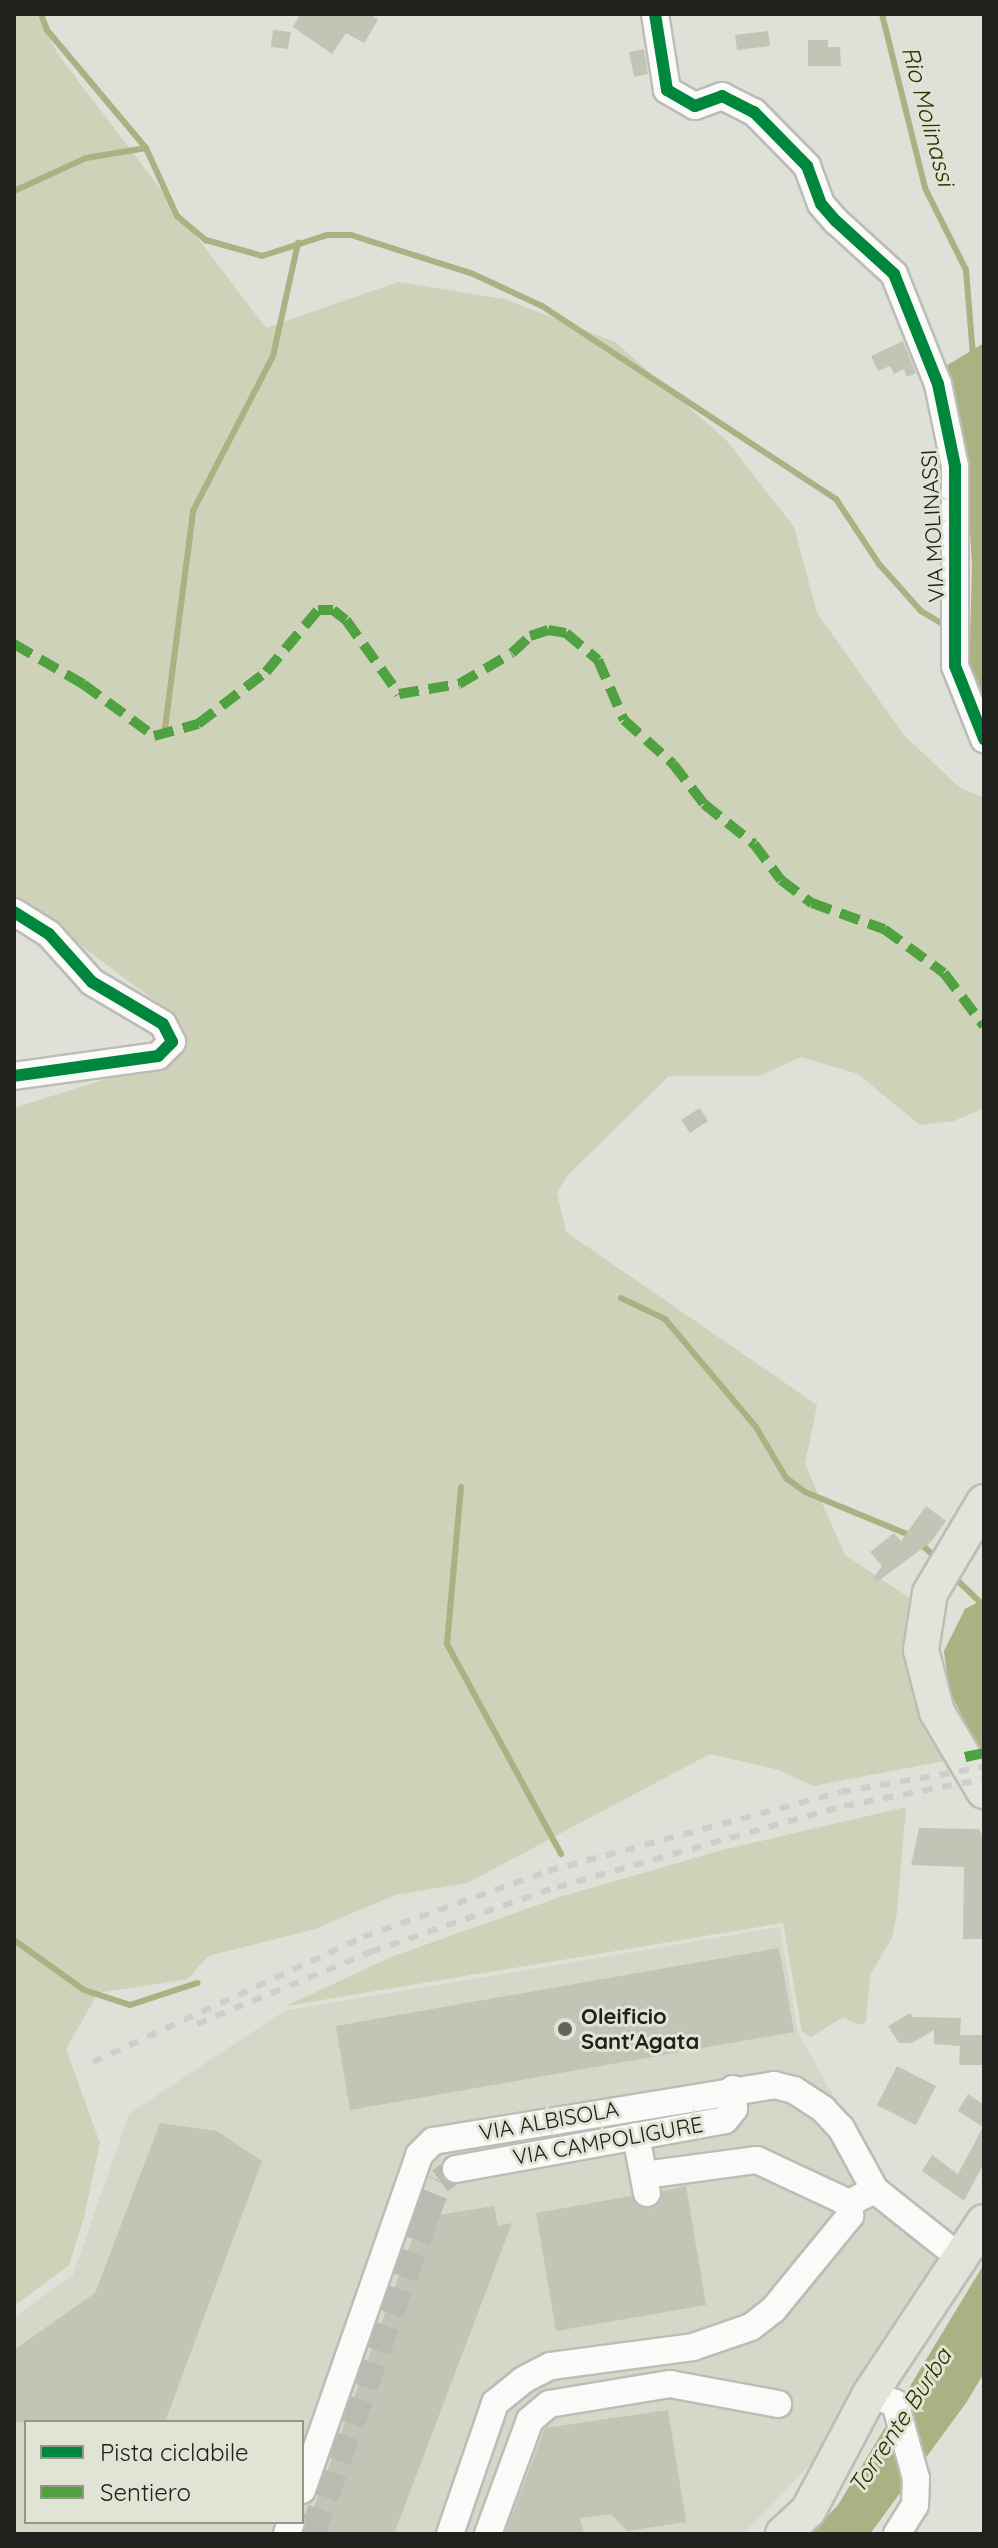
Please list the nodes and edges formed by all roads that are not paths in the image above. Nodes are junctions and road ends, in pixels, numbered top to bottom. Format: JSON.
{"nodes":[{"id":1,"x":655,"y":14,"type":"edge"},
{"id":2,"x":984,"y":739,"type":"edge"},
{"id":3,"x":14,"y":912,"type":"edge"},
{"id":4,"x":14,"y":1076,"type":"edge"},
{"id":5,"x":984,"y":1502,"type":"edge"},
{"id":6,"x":984,"y":1791,"type":"edge"},
{"id":7,"x":733,"y":2089,"type":"junction"},
{"id":8,"x":636,"y":2136,"type":"junction"},
{"id":9,"x":456,"y":2169,"type":"tunnel mouth"},
{"id":10,"x":875,"y":2190,"type":"junction"},
{"id":11,"x":849,"y":2203,"type":"junction"},
{"id":12,"x":984,"y":2222,"type":"edge"},
{"id":13,"x":963,"y":2260,"type":"junction"},
{"id":14,"x":882,"y":2398,"type":"junction"},
{"id":15,"x":778,"y":2404,"type":"dead end"},
{"id":16,"x":304,"y":2484,"type":"edge"},
{"id":17,"x":450,"y":2534,"type":"edge"},
{"id":18,"x":488,"y":2534,"type":"edge"},
{"id":19,"x":783,"y":2534,"type":"edge"},
{"id":20,"x":897,"y":2534,"type":"edge"}],
"edges":[{"from":1,"to":2,"type":"street","name":"VIA MOLINASSI"},
{"from":3,"to":4,"type":"street"},
{"from":5,"to":6,"type":"main road"},
{"from":7,"to":8,"type":"street","name":"VIA CAMPOLIGURE"},
{"from":7,"to":10,"type":"street","name":"VIA ALBISOLA"},
{"from":7,"to":16,"type":"street","name":"VIA ALBISOLA"},
{"from":8,"to":9,"type":"street","name":"VIA CAMPOLIGURE"},
{"from":8,"to":11,"type":"street"},
{"from":10,"to":11,"type":"street"},
{"from":10,"to":13,"type":"street","name":"VIA ALBISOLA"},
{"from":11,"to":17,"type":"street"},
{"from":12,"to":13,"type":"main road"},
{"from":13,"to":14,"type":"main road"},
{"from":14,"to":19,"type":"main road"},
{"from":14,"to":20,"type":"street"},
{"from":15,"to":18,"type":"street"}]}
